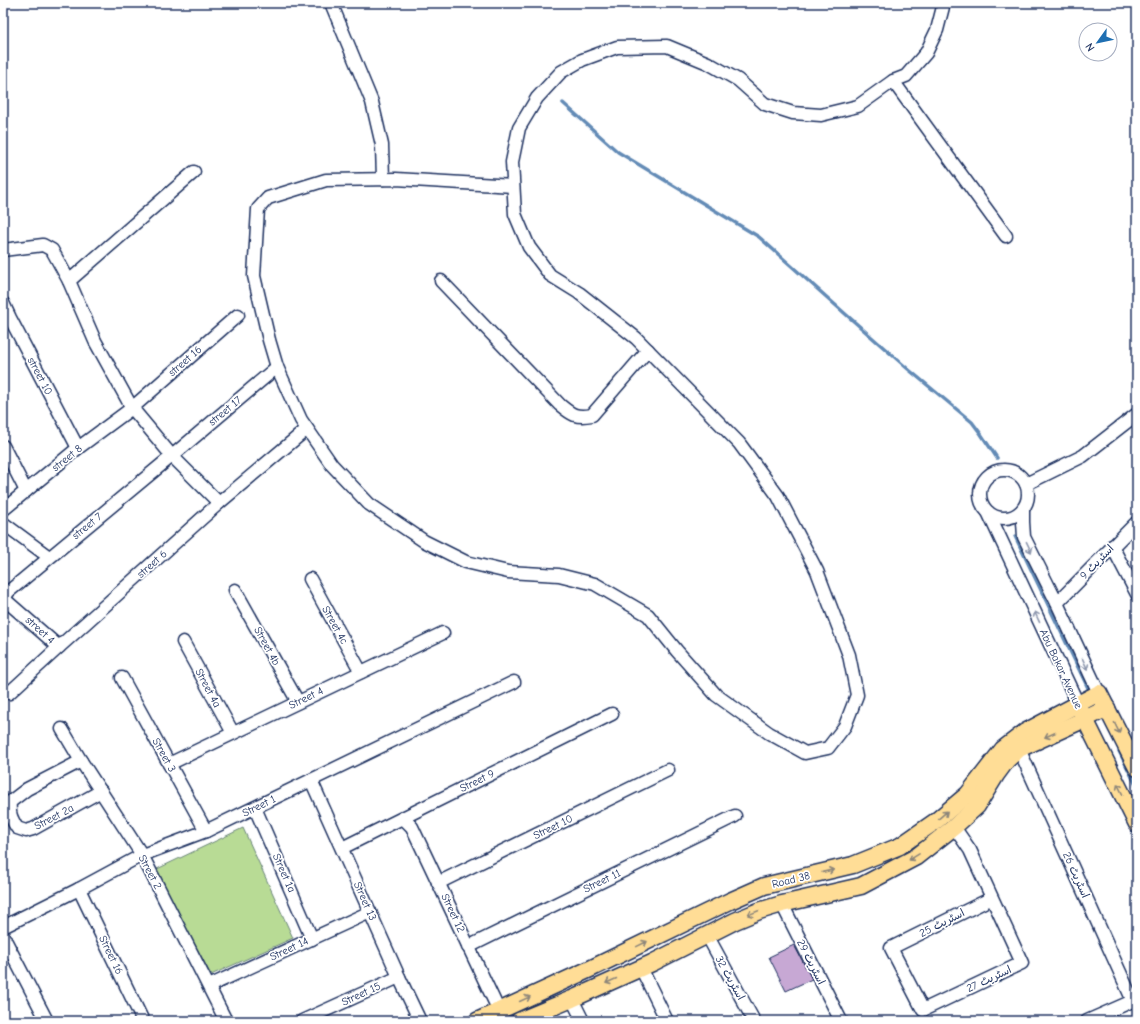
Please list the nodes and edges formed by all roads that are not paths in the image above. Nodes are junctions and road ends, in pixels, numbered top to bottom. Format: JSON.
{"nodes":[{"id":1,"x":331,"y":3,"type":"edge"},
{"id":2,"x":944,"y":3,"type":"edge"},
{"id":3,"x":893,"y":81,"type":"junction"},
{"id":4,"x":194,"y":172,"type":"dead end"},
{"id":5,"x":383,"y":179,"type":"junction"},
{"id":6,"x":513,"y":186,"type":"junction"},
{"id":7,"x":1006,"y":236,"type":"dead end"},
{"id":8,"x":3,"y":250,"type":"edge"},
{"id":9,"x":69,"y":281,"type":"junction"},
{"id":10,"x":441,"y":281,"type":"dead end"},
{"id":11,"x":3,"y":302,"type":"edge"},
{"id":12,"x":238,"y":315,"type":"dead end"},
{"id":13,"x":6,"y":319,"type":"edge"},
{"id":14,"x":648,"y":350,"type":"junction"},
{"id":15,"x":277,"y":367,"type":"junction"},
{"id":16,"x":132,"y":408,"type":"junction"},
{"id":17,"x":1137,"y":414,"type":"edge"},
{"id":18,"x":307,"y":429,"type":"junction"},
{"id":19,"x":3,"y":446,"type":"edge"},
{"id":20,"x":78,"y":448,"type":"junction"},
{"id":21,"x":172,"y":456,"type":"junction"},
{"id":22,"x":1026,"y":484,"type":"junction"},
{"id":23,"x":26,"y":491,"type":"junction"},
{"id":24,"x":219,"y":503,"type":"junction"},
{"id":25,"x":1023,"y":509,"type":"junction"},
{"id":26,"x":3,"y":510,"type":"edge"},
{"id":27,"x":988,"y":512,"type":"junction"},
{"id":28,"x":1137,"y":522,"type":"edge"},
{"id":29,"x":3,"y":523,"type":"edge"},
{"id":30,"x":1112,"y":546,"type":"junction"},
{"id":31,"x":49,"y":557,"type":"junction"},
{"id":32,"x":310,"y":579,"type":"dead end"},
{"id":33,"x":235,"y":590,"type":"dead end"},
{"id":34,"x":1137,"y":594,"type":"edge"},
{"id":35,"x":4,"y":598,"type":"edge"},
{"id":36,"x":1057,"y":603,"type":"junction"},
{"id":37,"x":443,"y":633,"type":"dead end"},
{"id":38,"x":183,"y":642,"type":"dead end"},
{"id":39,"x":58,"y":647,"type":"junction"},
{"id":40,"x":361,"y":672,"type":"junction"},
{"id":41,"x":122,"y":678,"type":"dead end"},
{"id":42,"x":514,"y":682,"type":"dead end"},
{"id":43,"x":6,"y":691,"type":"edge"},
{"id":44,"x":1099,"y":693,"type":"junction"},
{"id":45,"x":298,"y":702,"type":"junction"},
{"id":46,"x":1078,"y":704,"type":"junction"},
{"id":47,"x":1107,"y":708,"type":"junction"},
{"id":48,"x":612,"y":714,"type":"dead end"},
{"id":49,"x":1085,"y":719,"type":"junction"},
{"id":50,"x":62,"y":729,"type":"dead end"},
{"id":51,"x":232,"y":733,"type":"junction"},
{"id":52,"x":1019,"y":749,"type":"junction"},
{"id":53,"x":81,"y":761,"type":"junction"},
{"id":54,"x":169,"y":764,"type":"junction"},
{"id":55,"x":1137,"y":768,"type":"edge"},
{"id":56,"x":668,"y":770,"type":"dead end"},
{"id":57,"x":311,"y":780,"type":"junction"},
{"id":58,"x":101,"y":791,"type":"junction"},
{"id":59,"x":255,"y":808,"type":"junction"},
{"id":60,"x":735,"y":816,"type":"dead end"},
{"id":61,"x":403,"y":818,"type":"junction"},
{"id":62,"x":1137,"y":824,"type":"edge"},
{"id":63,"x":954,"y":826,"type":"junction"},
{"id":64,"x":206,"y":831,"type":"junction"},
{"id":65,"x":342,"y":848,"type":"junction"},
{"id":66,"x":142,"y":855,"type":"junction"},
{"id":67,"x":438,"y":883,"type":"junction"},
{"id":68,"x":79,"y":889,"type":"junction"},
{"id":69,"x":992,"y":898,"type":"junction"},
{"id":70,"x":782,"y":904,"type":"junction"},
{"id":71,"x":370,"y":912,"type":"junction"},
{"id":72,"x":3,"y":927,"type":"edge"},
{"id":73,"x":707,"y":935,"type":"junction"},
{"id":74,"x":3,"y":936,"type":"edge"},
{"id":75,"x":312,"y":939,"type":"junction"},
{"id":76,"x":468,"y":947,"type":"junction"},
{"id":77,"x":891,"y":948,"type":"joint"},
{"id":78,"x":641,"y":968,"type":"junction"},
{"id":79,"x":399,"y":977,"type":"junction"},
{"id":80,"x":209,"y":986,"type":"junction"},
{"id":81,"x":572,"y":999,"type":"junction"},
{"id":82,"x":1135,"y":1000,"type":"edge"},
{"id":83,"x":499,"y":1011,"type":"junction"},
{"id":84,"x":47,"y":1021,"type":"edge"},
{"id":85,"x":143,"y":1021,"type":"edge"},
{"id":86,"x":226,"y":1021,"type":"edge"},
{"id":87,"x":302,"y":1021,"type":"edge"},
{"id":88,"x":420,"y":1021,"type":"edge"},
{"id":89,"x":477,"y":1021,"type":"edge"},
{"id":90,"x":519,"y":1021,"type":"edge"},
{"id":91,"x":583,"y":1021,"type":"edge"},
{"id":92,"x":667,"y":1021,"type":"edge"},
{"id":93,"x":754,"y":1021,"type":"edge"},
{"id":94,"x":841,"y":1021,"type":"edge"},
{"id":95,"x":1087,"y":1021,"type":"edge"}],
"edges":[{"from":1,"to":5,"type":"street"},
{"from":2,"to":3,"type":"street"},
{"from":3,"to":6,"type":"street"},
{"from":3,"to":7,"type":"street"},
{"from":4,"to":9,"type":"street"},
{"from":5,"to":6,"type":"street"},
{"from":5,"to":15,"type":"street"},
{"from":6,"to":14,"type":"street"},
{"from":8,"to":9,"type":"street"},
{"from":9,"to":16,"type":"street"},
{"from":10,"to":14,"type":"street"},
{"from":11,"to":13,"type":"street","name":"street 10"},
{"from":12,"to":16,"type":"street","name":"street 16"},
{"from":13,"to":20,"type":"street","name":"street 10"},
{"from":14,"to":18,"type":"street"},
{"from":15,"to":18,"type":"street"},
{"from":15,"to":21,"type":"street","name":"street 17"},
{"from":16,"to":20,"type":"street","name":"street 8"},
{"from":16,"to":21,"type":"street"},
{"from":17,"to":22,"type":"street"},
{"from":18,"to":24,"type":"street","name":"street 6"},
{"from":19,"to":23,"type":"street"},
{"from":20,"to":23,"type":"street","name":"street 8"},
{"from":21,"to":24,"type":"street"},
{"from":21,"to":31,"type":"street","name":"street 7"},
{"from":22,"to":25,"type":"street"},
{"from":22,"to":27,"type":"street"},
{"from":23,"to":26,"type":"street","name":"street 8"},
{"from":24,"to":39,"type":"street","name":"street 6"},
{"from":25,"to":27,"type":"street"},
{"from":25,"to":36,"type":"street","one_way":true},
{"from":46,"to":27,"type":"street","name":"Abu Bakar Avenue","one_way":true},
{"from":28,"to":30,"type":"street","name":"اسٹریٹ 9"},
{"from":29,"to":31,"type":"street"},
{"from":30,"to":34,"type":"street"},
{"from":30,"to":36,"type":"street","name":"اسٹریٹ 9"},
{"from":31,"to":35,"type":"street","name":"street 7"},
{"from":32,"to":40,"type":"street","name":"Street 4c"},
{"from":33,"to":45,"type":"street","name":"Street 4b"},
{"from":35,"to":39,"type":"street","name":"street 4"},
{"from":36,"to":44,"type":"street","one_way":true},
{"from":37,"to":40,"type":"street","name":"Street 4"},
{"from":38,"to":51,"type":"street","name":"Street 4a"},
{"from":39,"to":43,"type":"street","name":"street 6"},
{"from":40,"to":45,"type":"street","name":"Street 4"},
{"from":41,"to":54,"type":"street","name":"Street 3"},
{"from":42,"to":57,"type":"street","name":"Street 1"},
{"from":44,"to":46,"type":"main road","name":"Road 38"},
{"from":44,"to":47,"type":"main road"},
{"from":45,"to":51,"type":"street","name":"Street 4"},
{"from":46,"to":49,"type":"main road","name":"Abu Bakar Avenue"},
{"from":83,"to":46,"type":"main road","name":"Road 38","one_way":true},
{"from":47,"to":49,"type":"main road","name":"Road 38"},
{"from":47,"to":55,"type":"main road","one_way":true},
{"from":48,"to":61,"type":"street","name":"Street 9"},
{"from":49,"to":52,"type":"main road","name":"Road 38","one_way":true},
{"from":62,"to":49,"type":"main road","name":"Abu Bakar Avenue","one_way":true},
{"from":50,"to":53,"type":"street","name":"Street 2"},
{"from":51,"to":54,"type":"street","name":"Street 4"},
{"from":52,"to":63,"type":"main road","name":"Road 38"},
{"from":52,"to":82,"type":"street","name":"اسٹریٹ 26"},
{"from":53,"to":58,"type":"street","name":"Street 2"},
{"from":53,"to":58,"type":"street","name":"Street 2a"},
{"from":54,"to":64,"type":"street","name":"Street 3"},
{"from":56,"to":67,"type":"street","name":"Street 10"},
{"from":57,"to":59,"type":"street","name":"Street 1"},
{"from":57,"to":65,"type":"street","name":"Street 13"},
{"from":58,"to":66,"type":"street","name":"Street 2"},
{"from":59,"to":64,"type":"street","name":"Street 1"},
{"from":59,"to":75,"type":"street","name":"Street 1a"},
{"from":60,"to":76,"type":"street","name":"Street 11"},
{"from":61,"to":65,"type":"street","name":"Street 9"},
{"from":61,"to":67,"type":"street","name":"Street 12"},
{"from":63,"to":69,"type":"street","name":"اسٹریٹ 27"},
{"from":63,"to":70,"type":"main road","name":"Road 38","one_way":true},
{"from":64,"to":66,"type":"street","name":"Street 1"},
{"from":65,"to":71,"type":"street","name":"Street 13"},
{"from":66,"to":68,"type":"street","name":"Street 1"},
{"from":66,"to":80,"type":"street","name":"Street 2"},
{"from":67,"to":76,"type":"street","name":"Street 12"},
{"from":68,"to":72,"type":"street","name":"Street 1"},
{"from":68,"to":85,"type":"street","name":"Street 16"},
{"from":69,"to":77,"type":"street","name":"اسٹریٹ 25"},
{"from":69,"to":77,"type":"street","name":"اسٹریٹ 27"},
{"from":70,"to":73,"type":"main road","name":"Road 38","one_way":true},
{"from":70,"to":94,"type":"street","name":"اسٹریٹ 29"},
{"from":71,"to":75,"type":"street","name":"Street 14"},
{"from":71,"to":79,"type":"street","name":"Street 13"},
{"from":73,"to":78,"type":"main road","name":"Road 38"},
{"from":73,"to":93,"type":"street","name":"اسٹریٹ 32"},
{"from":74,"to":84,"type":"street"},
{"from":75,"to":80,"type":"street","name":"Street 14"},
{"from":76,"to":83,"type":"street","name":"Street 12"},
{"from":78,"to":81,"type":"main road","name":"Road 38","one_way":true},
{"from":78,"to":92,"type":"street"},
{"from":79,"to":87,"type":"street","name":"Street 15"},
{"from":79,"to":88,"type":"street","name":"Street 13"},
{"from":80,"to":86,"type":"street","name":"Street 2"},
{"from":81,"to":90,"type":"main road","name":"Road 38"},
{"from":81,"to":91,"type":"street"},
{"from":82,"to":95,"type":"street"},
{"from":83,"to":89,"type":"main road","name":"Road 38"}]}
